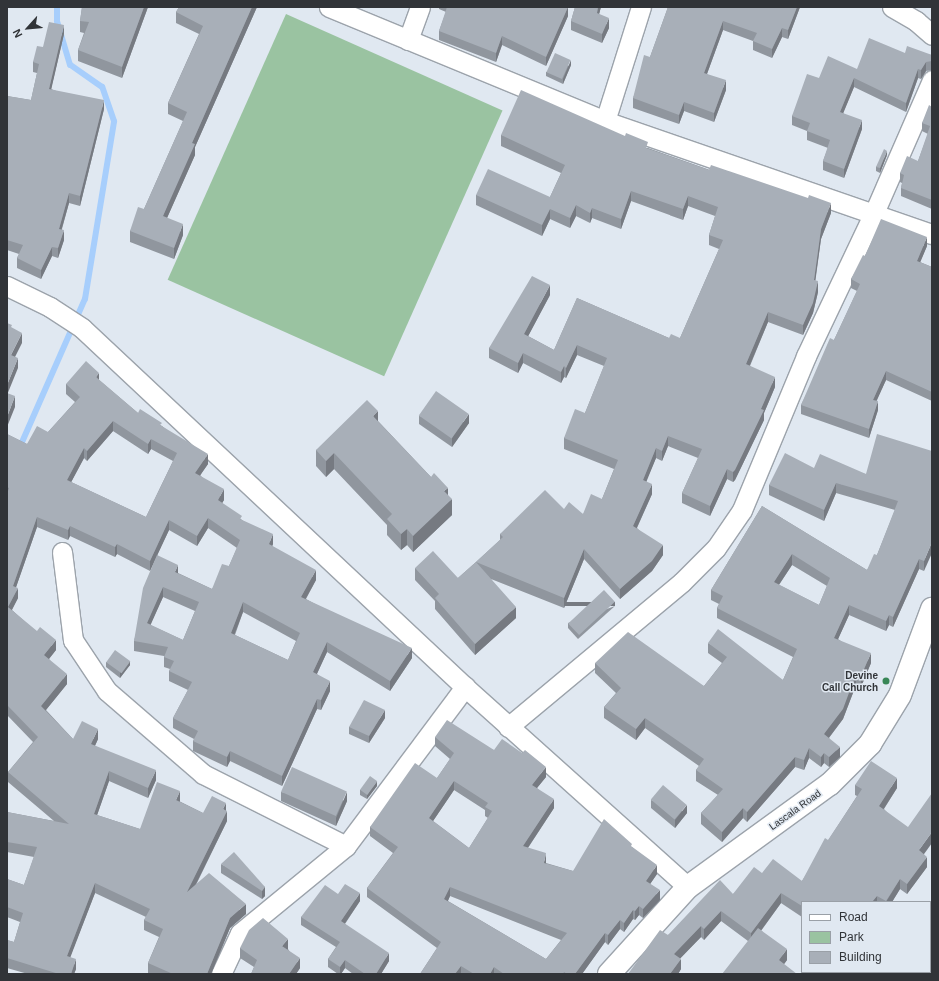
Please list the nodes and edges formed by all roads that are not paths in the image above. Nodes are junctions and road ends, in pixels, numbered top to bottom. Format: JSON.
{"nodes":[{"id":1,"x":329,"y":7,"type":"edge"},
{"id":2,"x":420,"y":7,"type":"edge"},
{"id":3,"x":641,"y":7,"type":"edge"},
{"id":4,"x":892,"y":7,"type":"edge"},
{"id":5,"x":919,"y":14,"type":"edge"},
{"id":6,"x":932,"y":35,"type":"edge"},
{"id":7,"x":408,"y":40,"type":"junction"},
{"id":8,"x":932,"y":80,"type":"edge"},
{"id":9,"x":605,"y":121,"type":"junction"},
{"id":10,"x":874,"y":213,"type":"junction"},
{"id":11,"x":932,"y":234,"type":"edge"},
{"id":12,"x":7,"y":286,"type":"edge"},
{"id":13,"x":62,"y":552,"type":"dead end"},
{"id":14,"x":932,"y":609,"type":"edge"},
{"id":15,"x":465,"y":687,"type":"junction"},
{"id":16,"x":508,"y":727,"type":"junction"},
{"id":17,"x":346,"y":846,"type":"junction"},
{"id":18,"x":688,"y":887,"type":"junction"},
{"id":19,"x":221,"y":974,"type":"edge"},
{"id":20,"x":609,"y":974,"type":"edge"}],
"edges":[{"from":1,"to":7,"type":"street"},
{"from":2,"to":7,"type":"street"},
{"from":3,"to":9,"type":"street"},
{"from":4,"to":5,"type":"street"},
{"from":5,"to":6,"type":"street"},
{"from":7,"to":9,"type":"street"},
{"from":8,"to":10,"type":"street"},
{"from":9,"to":10,"type":"street"},
{"from":10,"to":11,"type":"street"},
{"from":10,"to":16,"type":"street"},
{"from":12,"to":15,"type":"street"},
{"from":13,"to":17,"type":"street"},
{"from":14,"to":18,"type":"street","name":"Lascala Road"},
{"from":15,"to":16,"type":"street"},
{"from":15,"to":17,"type":"street"},
{"from":16,"to":18,"type":"street"},
{"from":17,"to":19,"type":"street"},
{"from":18,"to":20,"type":"street","name":"Lascala Road"}]}
